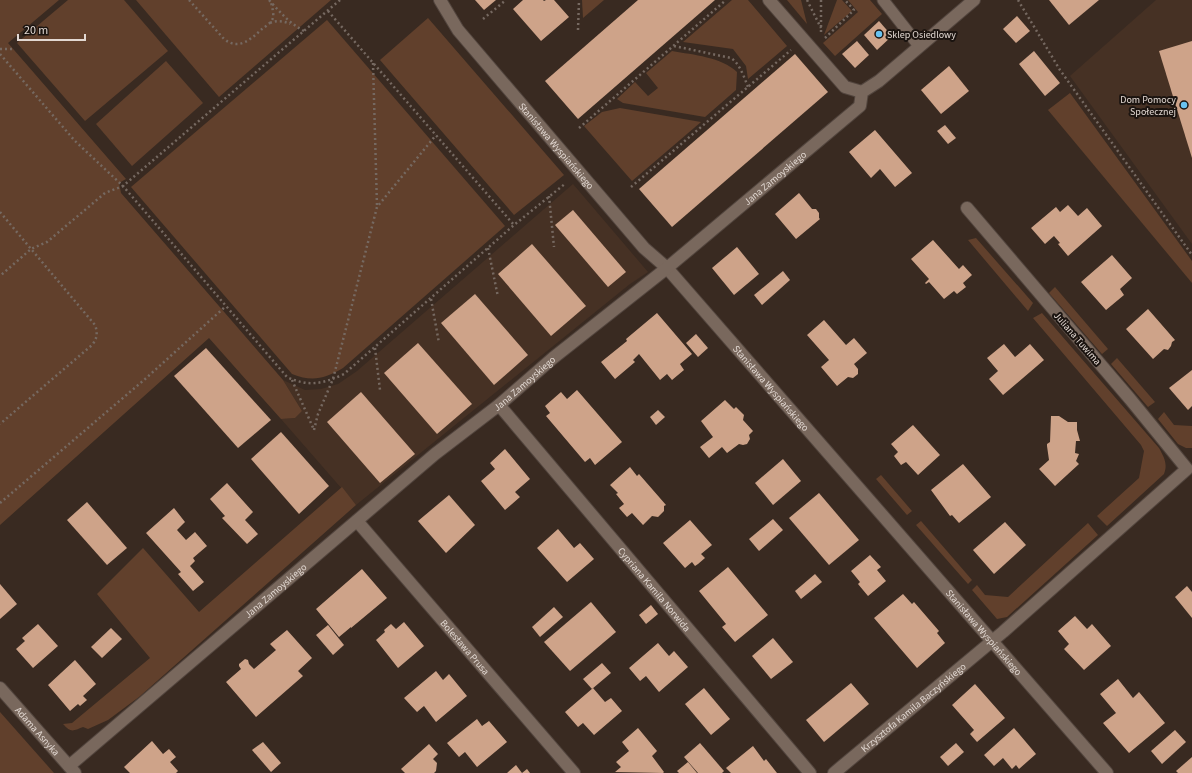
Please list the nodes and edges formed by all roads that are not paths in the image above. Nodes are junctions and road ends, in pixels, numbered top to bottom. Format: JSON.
{"nodes":[{"id":1,"x":440,"y":0,"type":"edge"},
{"id":2,"x":769,"y":0,"type":"edge"},
{"id":3,"x":883,"y":0,"type":"edge"},
{"id":4,"x":974,"y":0,"type":"edge"},
{"id":5,"x":919,"y":46,"type":"junction"},
{"id":6,"x":862,"y":92,"type":"junction"},
{"id":7,"x":967,"y":208,"type":"dead end"},
{"id":8,"x":667,"y":268,"type":"junction"},
{"id":9,"x":499,"y":405,"type":"junction"},
{"id":10,"x":1190,"y":467,"type":"edge"},
{"id":11,"x":357,"y":521,"type":"junction"},
{"id":12,"x":992,"y":640,"type":"junction"},
{"id":13,"x":0,"y":688,"type":"edge"},
{"id":14,"x":72,"y":769,"type":"edge"},
{"id":15,"x":574,"y":773,"type":"edge"},
{"id":16,"x":810,"y":773,"type":"edge"},
{"id":17,"x":834,"y":773,"type":"edge"},
{"id":18,"x":1107,"y":773,"type":"edge"}],
"edges":[{"from":1,"to":8,"type":"street","name":"Stanisława Wyspiańskiego"},
{"from":2,"to":6,"type":"street"},
{"from":3,"to":5,"type":"lane"},
{"from":4,"to":5,"type":"street"},
{"from":5,"to":6,"type":"street"},
{"from":6,"to":8,"type":"street","name":"Jana Zamoyskiego"},
{"from":7,"to":10,"type":"street","name":"Juliana Tuwima"},
{"from":8,"to":9,"type":"street","name":"Jana Zamoyskiego"},
{"from":8,"to":12,"type":"street","name":"Stanisława Wyspiańskiego"},
{"from":9,"to":11,"type":"street","name":"Jana Zamoyskiego"},
{"from":9,"to":16,"type":"street","name":"Cypriana Kamila Norwida"},
{"from":10,"to":12,"type":"street","name":"Juliana Tuwima"},
{"from":11,"to":14,"type":"street","name":"Jana Zamoyskiego"},
{"from":11,"to":15,"type":"street","name":"Bolesława Prusa"},
{"from":12,"to":17,"type":"street","name":"Krzysztofa Kamila Baczyńskiego"},
{"from":12,"to":18,"type":"street","name":"Stanisława Wyspiańskiego"},
{"from":13,"to":14,"type":"street","name":"Adama Asnyka"}]}
